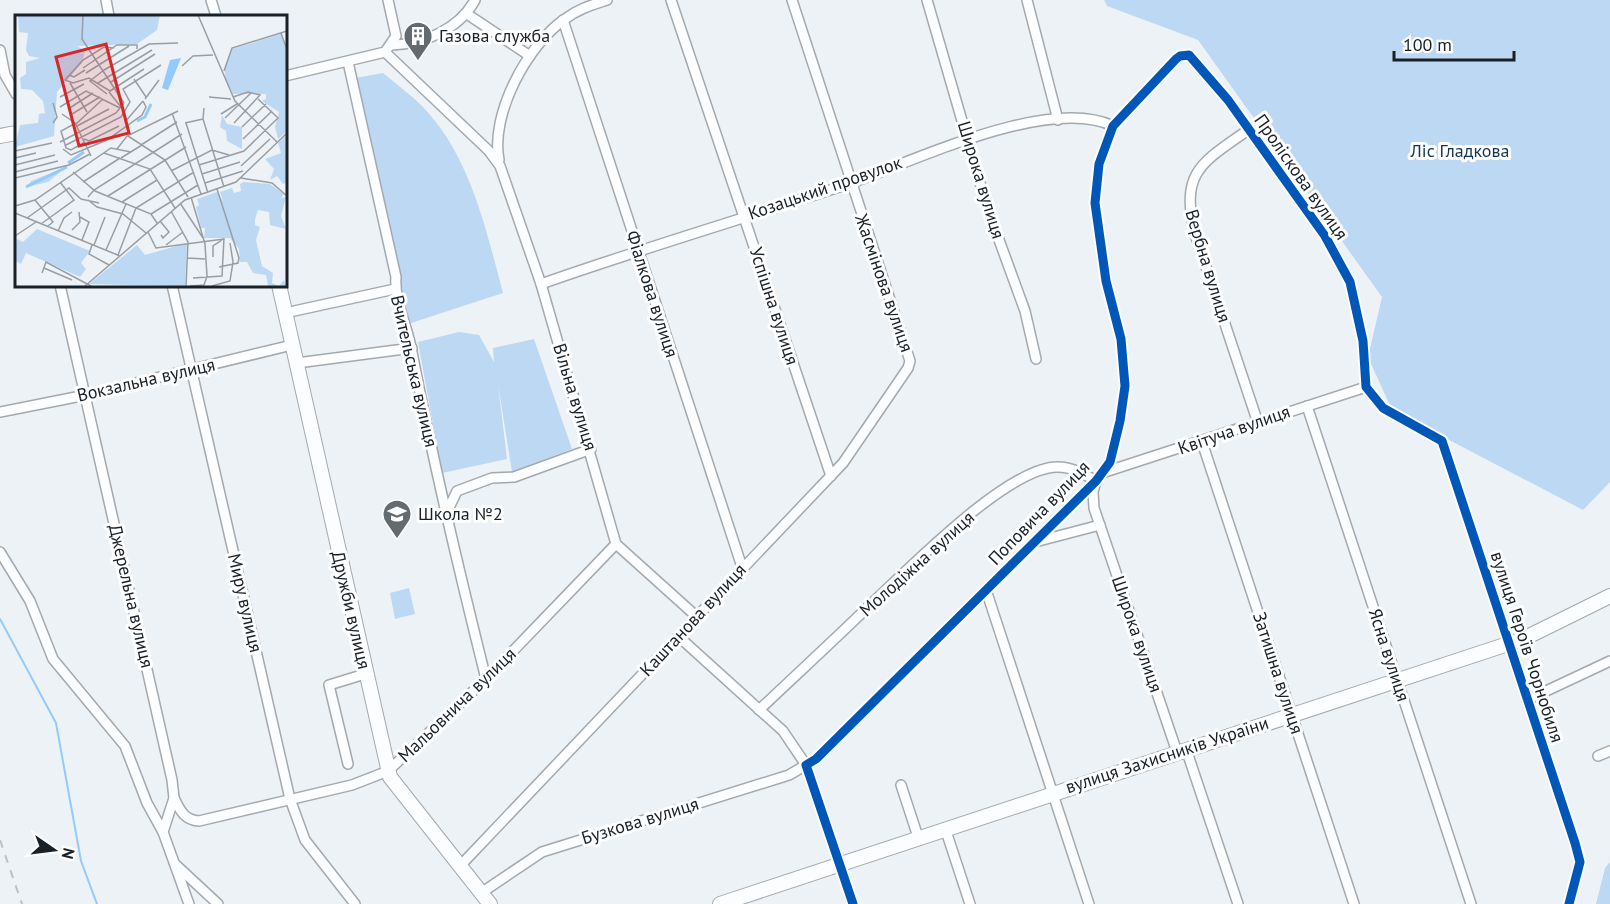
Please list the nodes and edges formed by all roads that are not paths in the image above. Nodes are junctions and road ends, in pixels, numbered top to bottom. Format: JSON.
{"nodes":[{"id":1,"x":106,"y":0,"type":"edge"},
{"id":2,"x":211,"y":0,"type":"edge"},
{"id":3,"x":388,"y":0,"type":"edge"},
{"id":4,"x":475,"y":0,"type":"edge"},
{"id":5,"x":607,"y":0,"type":"edge"},
{"id":6,"x":671,"y":0,"type":"edge"},
{"id":7,"x":792,"y":0,"type":"edge"},
{"id":8,"x":927,"y":0,"type":"edge"},
{"id":9,"x":1028,"y":0,"type":"edge"},
{"id":10,"x":467,"y":14,"type":"junction"},
{"id":11,"x":109,"y":15,"type":"edge"},
{"id":12,"x":216,"y":15,"type":"edge"},
{"id":13,"x":562,"y":20,"type":"junction"},
{"id":14,"x":388,"y":49,"type":"junction"},
{"id":15,"x":0,"y":50,"type":"edge"},
{"id":16,"x":530,"y":56,"type":"junction"},
{"id":17,"x":1180,"y":56,"type":"joint"},
{"id":18,"x":348,"y":62,"type":"junction"},
{"id":19,"x":286,"y":76,"type":"edge"},
{"id":20,"x":15,"y":92,"type":"edge"},
{"id":21,"x":1058,"y":120,"type":"junction"},
{"id":22,"x":1113,"y":126,"type":"junction"},
{"id":23,"x":1248,"y":130,"type":"junction"},
{"id":24,"x":15,"y":133,"type":"edge"},
{"id":25,"x":0,"y":136,"type":"edge"},
{"id":26,"x":968,"y":137,"type":"junction"},
{"id":27,"x":500,"y":166,"type":"junction"},
{"id":28,"x":850,"y":183,"type":"junction"},
{"id":29,"x":744,"y":216,"type":"junction"},
{"id":30,"x":637,"y":250,"type":"junction"},
{"id":31,"x":541,"y":284,"type":"junction"},
{"id":32,"x":60,"y":286,"type":"edge"},
{"id":33,"x":172,"y":286,"type":"edge"},
{"id":34,"x":279,"y":286,"type":"edge"},
{"id":35,"x":395,"y":289,"type":"junction"},
{"id":36,"x":285,"y":313,"type":"junction"},
{"id":37,"x":292,"y":345,"type":"junction"},
{"id":38,"x":412,"y":348,"type":"junction"},
{"id":39,"x":1036,"y":359,"type":"dead end"},
{"id":40,"x":910,"y":361,"type":"joint"},
{"id":41,"x":297,"y":363,"type":"junction"},
{"id":42,"x":192,"y":369,"type":"junction"},
{"id":43,"x":1366,"y":387,"type":"junction"},
{"id":44,"x":86,"y":395,"type":"junction"},
{"id":45,"x":1307,"y":406,"type":"junction"},
{"id":46,"x":0,"y":412,"type":"edge"},
{"id":47,"x":1258,"y":423,"type":"junction"},
{"id":48,"x":1202,"y":442,"type":"junction"},
{"id":49,"x":591,"y":449,"type":"junction"},
{"id":50,"x":831,"y":476,"type":"junction"},
{"id":51,"x":1099,"y":477,"type":"junction"},
{"id":52,"x":447,"y":512,"type":"junction"},
{"id":53,"x":1100,"y":525,"type":"junction"},
{"id":54,"x":1034,"y":542,"type":"junction"},
{"id":55,"x":616,"y":544,"type":"junction"},
{"id":56,"x":0,"y":552,"type":"edge"},
{"id":57,"x":742,"y":567,"type":"junction"},
{"id":58,"x":986,"y":590,"type":"junction"},
{"id":59,"x":1610,"y":596,"type":"edge"},
{"id":60,"x":696,"y":616,"type":"junction"},
{"id":61,"x":678,"y":636,"type":"junction"},
{"id":62,"x":1509,"y":643,"type":"junction"},
{"id":63,"x":1610,"y":661,"type":"edge"},
{"id":64,"x":365,"y":674,"type":"junction"},
{"id":65,"x":486,"y":679,"type":"junction"},
{"id":66,"x":1397,"y":680,"type":"junction"},
{"id":67,"x":1527,"y":700,"type":"junction"},
{"id":68,"x":759,"y":710,"type":"junction"},
{"id":69,"x":1292,"y":715,"type":"junction"},
{"id":70,"x":1181,"y":751,"type":"junction"},
{"id":71,"x":1610,"y":751,"type":"edge"},
{"id":72,"x":1598,"y":756,"type":"dead end"},
{"id":73,"x":348,"y":764,"type":"dead end"},
{"id":74,"x":806,"y":765,"type":"junction"},
{"id":75,"x":388,"y":771,"type":"junction"},
{"id":76,"x":902,"y":785,"type":"dead end"},
{"id":77,"x":1052,"y":793,"type":"junction"},
{"id":78,"x":174,"y":798,"type":"junction"},
{"id":79,"x":290,"y":799,"type":"junction"},
{"id":80,"x":945,"y":828,"type":"junction"},
{"id":81,"x":163,"y":832,"type":"junction"},
{"id":82,"x":918,"y":837,"type":"junction"},
{"id":83,"x":174,"y":862,"type":"junction"},
{"id":84,"x":840,"y":863,"type":"junction"},
{"id":85,"x":460,"y":866,"type":"junction"},
{"id":86,"x":486,"y":898,"type":"edge"},
{"id":87,"x":189,"y":904,"type":"edge"},
{"id":88,"x":218,"y":904,"type":"edge"},
{"id":89,"x":355,"y":904,"type":"edge"},
{"id":90,"x":720,"y":904,"type":"edge"},
{"id":91,"x":853,"y":904,"type":"edge"},
{"id":92,"x":970,"y":904,"type":"edge"},
{"id":93,"x":1089,"y":904,"type":"edge"},
{"id":94,"x":1238,"y":904,"type":"edge"},
{"id":95,"x":1354,"y":904,"type":"edge"},
{"id":96,"x":1471,"y":904,"type":"edge"},
{"id":97,"x":1569,"y":904,"type":"edge"}],
"edges":[{"from":1,"to":11,"type":"street"},
{"from":2,"to":12,"type":"street"},
{"from":3,"to":14,"type":"street"},
{"from":4,"to":10,"type":"street"},
{"from":5,"to":13,"type":"street"},
{"from":6,"to":29,"type":"street","name":"Успішна вулиця"},
{"from":7,"to":28,"type":"street","name":"Жасмінова вулиця"},
{"from":8,"to":26,"type":"street","name":"Широка вулиця"},
{"from":9,"to":21,"type":"street"},
{"from":10,"to":14,"type":"street"},
{"from":10,"to":16,"type":"street"},
{"from":13,"to":16,"type":"street"},
{"from":13,"to":30,"type":"street","name":"Фіалкова вулиця"},
{"from":14,"to":18,"type":"street"},
{"from":14,"to":27,"type":"street","name":"Вільна вулиця"},
{"from":15,"to":20,"type":"street"},
{"from":16,"to":27,"type":"street"},
{"from":17,"to":22,"type":"street","name":"Поповича вулиця"},
{"from":17,"to":23,"type":"street","name":"Проліскова вулиця"},
{"from":18,"to":19,"type":"street"},
{"from":18,"to":35,"type":"street","name":"Вчительська вулиця"},
{"from":21,"to":22,"type":"street","name":"Козацький провулок"},
{"from":21,"to":26,"type":"street","name":"Козацький провулок"},
{"from":22,"to":51,"type":"street","name":"Поповича вулиця"},
{"from":23,"to":43,"type":"street","name":"Проліскова вулиця"},
{"from":23,"to":47,"type":"street","name":"Вербна вулиця"},
{"from":24,"to":25,"type":"street"},
{"from":26,"to":28,"type":"street","name":"Козацький провулок"},
{"from":26,"to":39,"type":"street","name":"Широка вулиця"},
{"from":27,"to":31,"type":"street","name":"Вільна вулиця"},
{"from":28,"to":29,"type":"street","name":"Козацький провулок"},
{"from":28,"to":40,"type":"street","name":"Жасмінова вулиця"},
{"from":29,"to":30,"type":"street","name":"Козацький провулок"},
{"from":29,"to":50,"type":"street","name":"Успішна вулиця"},
{"from":30,"to":31,"type":"street","name":"Козацький провулок"},
{"from":30,"to":57,"type":"street","name":"Фіалкова вулиця"},
{"from":31,"to":49,"type":"street","name":"Вільна вулиця"},
{"from":32,"to":44,"type":"street","name":"Джерельна вулиця"},
{"from":33,"to":42,"type":"street","name":"Миру вулиця"},
{"from":34,"to":36,"type":"street","name":"Дружби вулиця"},
{"from":35,"to":36,"type":"street"},
{"from":35,"to":38,"type":"street","name":"Вчительська вулиця"},
{"from":36,"to":37,"type":"street","name":"Дружби вулиця"},
{"from":37,"to":41,"type":"street","name":"Дружби вулиця"},
{"from":37,"to":42,"type":"street","name":"Вокзальна вулиця"},
{"from":38,"to":41,"type":"street"},
{"from":38,"to":52,"type":"street","name":"Вчительська вулиця"},
{"from":40,"to":50,"type":"street","name":"Каштанова вулиця"},
{"from":41,"to":64,"type":"street","name":"Дружби вулиця"},
{"from":42,"to":44,"type":"street","name":"Вокзальна вулиця"},
{"from":42,"to":79,"type":"street","name":"Миру вулиця"},
{"from":43,"to":45,"type":"street","name":"Квітуча вулиця"},
{"from":43,"to":62,"type":"street","name":"вулиця Героїв Чорнобиля"},
{"from":44,"to":46,"type":"street","name":"Вокзальна вулиця"},
{"from":44,"to":78,"type":"street","name":"Джерельна вулиця"},
{"from":45,"to":47,"type":"street","name":"Квітуча вулиця"},
{"from":45,"to":66,"type":"street","name":"Ясна вулиця"},
{"from":47,"to":48,"type":"street","name":"Квітуча вулиця"},
{"from":48,"to":51,"type":"street","name":"Квітуча вулиця"},
{"from":48,"to":69,"type":"street","name":"Затишна вулиця"},
{"from":49,"to":52,"type":"street"},
{"from":49,"to":55,"type":"street","name":"Вільна вулиця"},
{"from":50,"to":57,"type":"street","name":"Каштанова вулиця"},
{"from":51,"to":53,"type":"street","name":"Широка вулиця"},
{"from":51,"to":54,"type":"street","name":"Поповича вулиця"},
{"from":51,"to":68,"type":"street","name":"Молодіжна вулиця"},
{"from":52,"to":65,"type":"street","name":"Вчительська вулиця"},
{"from":53,"to":54,"type":"street"},
{"from":53,"to":70,"type":"street","name":"Широка вулиця"},
{"from":54,"to":58,"type":"street","name":"Поповича вулиця"},
{"from":55,"to":60,"type":"street"},
{"from":55,"to":65,"type":"street","name":"Мальовнича вулиця"},
{"from":56,"to":81,"type":"street"},
{"from":57,"to":60,"type":"street","name":"Каштанова вулиця"},
{"from":58,"to":74,"type":"street","name":"Поповича вулиця"},
{"from":58,"to":77,"type":"street"},
{"from":59,"to":62,"type":"street","name":"вулиця Захисників України"},
{"from":60,"to":61,"type":"street","name":"Каштанова вулиця"},
{"from":61,"to":68,"type":"street"},
{"from":61,"to":85,"type":"street","name":"Каштанова вулиця"},
{"from":62,"to":66,"type":"street","name":"вулиця Захисників України"},
{"from":62,"to":67,"type":"street","name":"вулиця Героїв Чорнобиля"},
{"from":63,"to":67,"type":"street"},
{"from":64,"to":73,"type":"street"},
{"from":64,"to":75,"type":"street","name":"Дружби вулиця"},
{"from":65,"to":75,"type":"street","name":"Мальовнича вулиця"},
{"from":66,"to":69,"type":"street","name":"вулиця Захисників України"},
{"from":66,"to":96,"type":"street","name":"Ясна вулиця"},
{"from":67,"to":97,"type":"street","name":"вулиця Героїв Чорнобиля"},
{"from":68,"to":74,"type":"street"},
{"from":69,"to":70,"type":"street","name":"вулиця Захисників України"},
{"from":69,"to":95,"type":"street","name":"Затишна вулиця"},
{"from":70,"to":77,"type":"street","name":"вулиця Захисників України"},
{"from":70,"to":94,"type":"street","name":"Широка вулиця"},
{"from":71,"to":72,"type":"street"},
{"from":74,"to":84,"type":"street"},
{"from":74,"to":86,"type":"street","name":"Бузкова вулиця"},
{"from":75,"to":79,"type":"street","name":"Мальовнича вулиця"},
{"from":75,"to":85,"type":"street","name":"Дружби вулиця"},
{"from":76,"to":82,"type":"street"},
{"from":77,"to":80,"type":"street","name":"вулиця Захисників України"},
{"from":77,"to":93,"type":"street"},
{"from":78,"to":79,"type":"street","name":"Мальовнича вулиця"},
{"from":78,"to":81,"type":"street","name":"Джерельна вулиця"},
{"from":79,"to":89,"type":"street","name":"Миру вулиця"},
{"from":80,"to":82,"type":"street","name":"вулиця Захисників України"},
{"from":80,"to":92,"type":"street"},
{"from":81,"to":83,"type":"street"},
{"from":82,"to":84,"type":"street","name":"вулиця Захисників України"},
{"from":83,"to":87,"type":"street"},
{"from":83,"to":88,"type":"street"},
{"from":84,"to":90,"type":"street","name":"вулиця Захисників України"},
{"from":84,"to":91,"type":"street"},
{"from":85,"to":86,"type":"street","name":"Дружби вулиця"}]}
